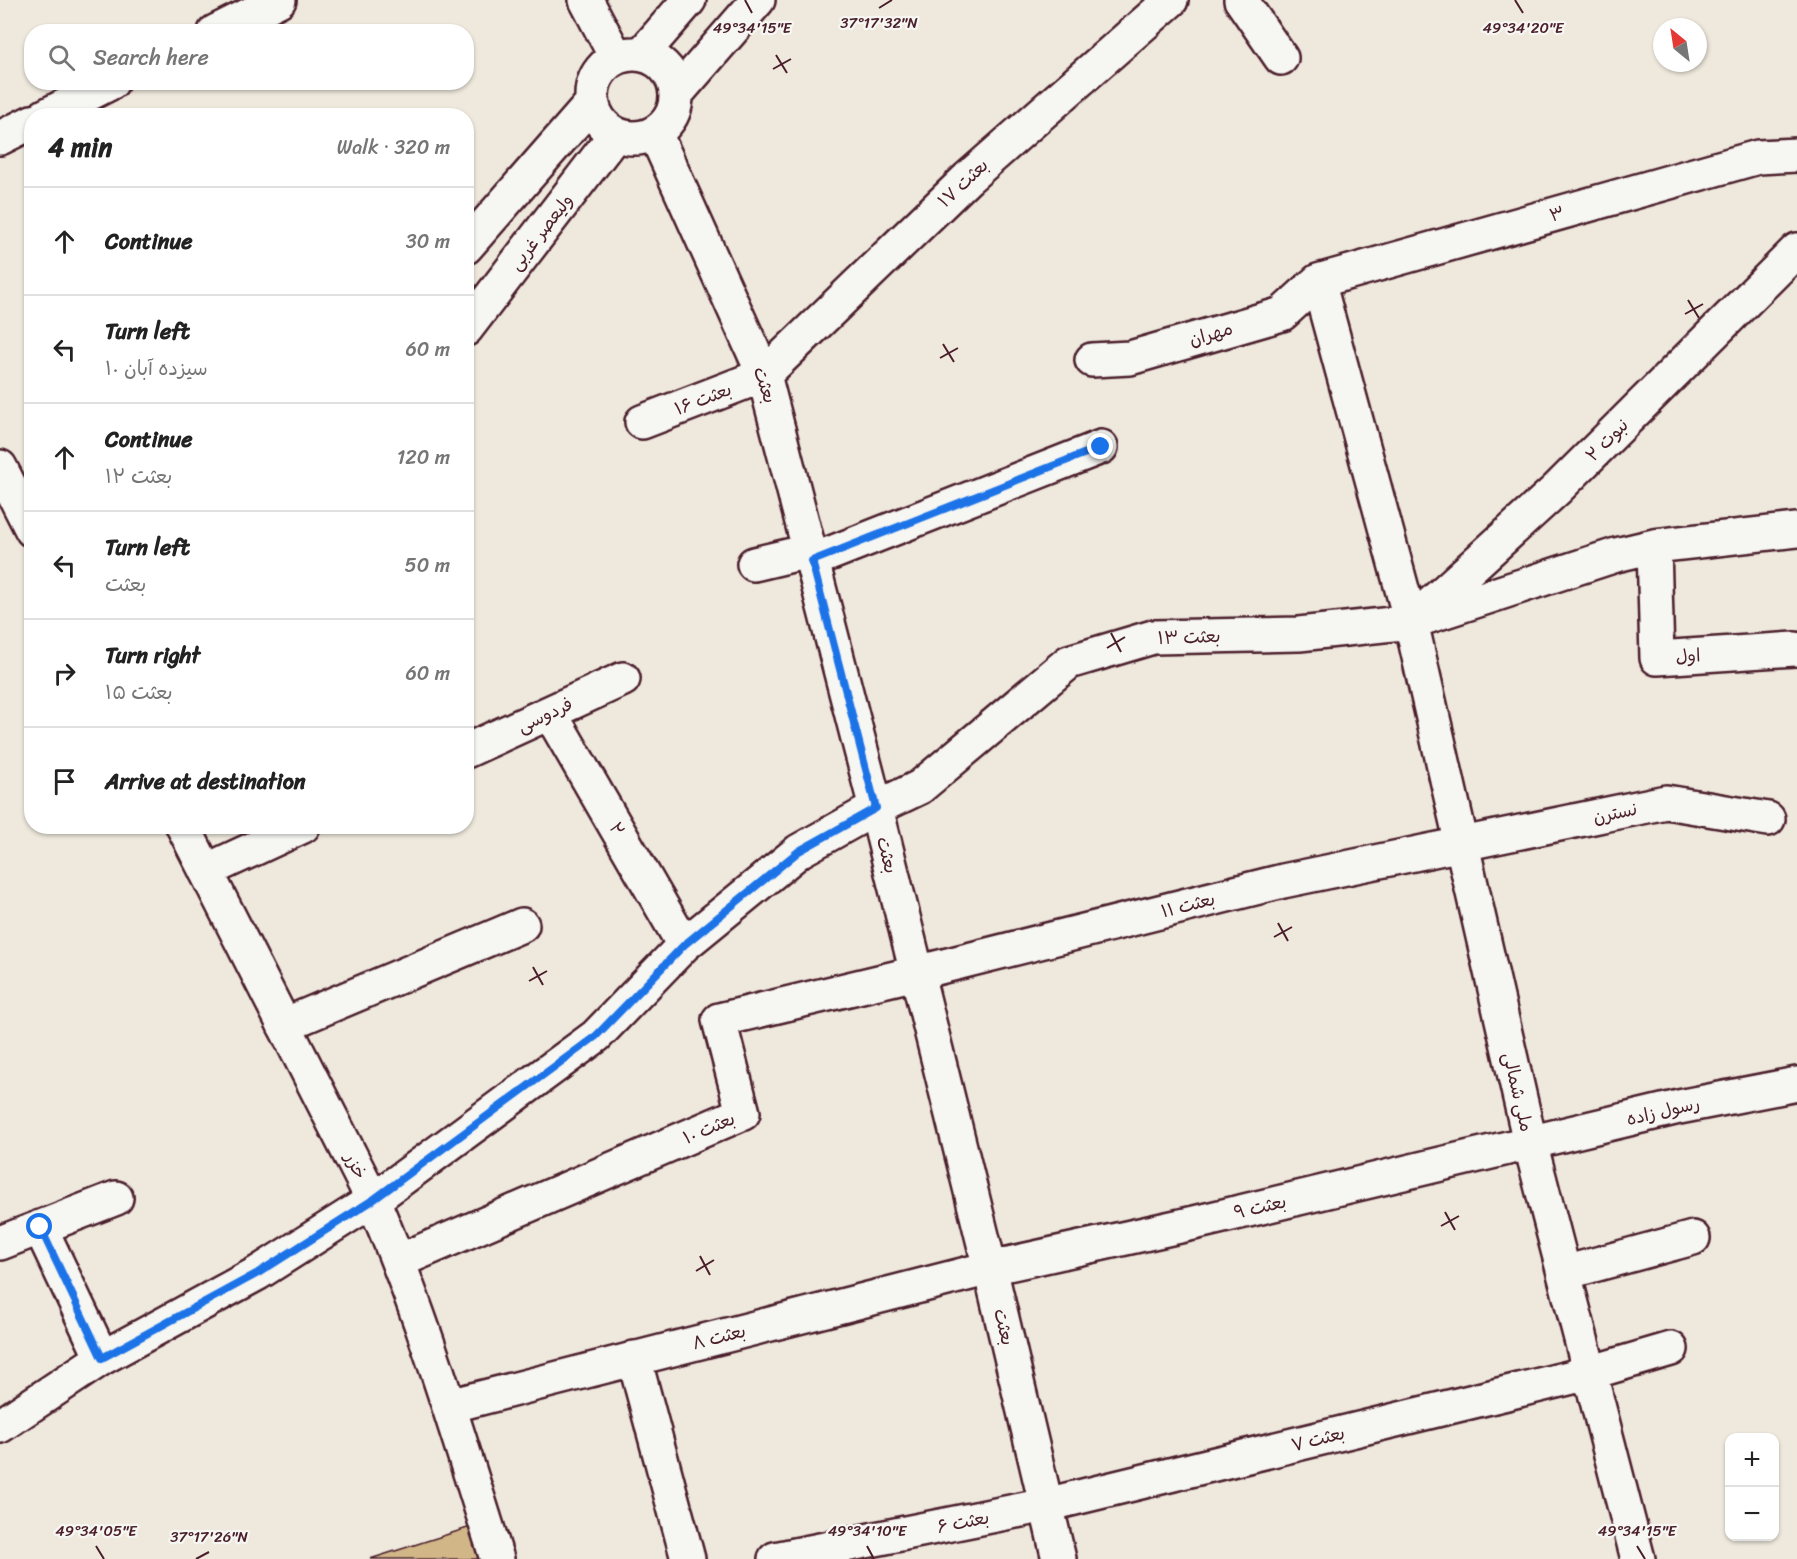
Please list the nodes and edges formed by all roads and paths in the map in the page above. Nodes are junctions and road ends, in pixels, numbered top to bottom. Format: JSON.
{"nodes":[{"id":1,"x":279,"y":0,"type":"edge"},
{"id":2,"x":586,"y":0,"type":"edge"},
{"id":3,"x":689,"y":0,"type":"edge"},
{"id":4,"x":758,"y":0,"type":"edge"},
{"id":5,"x":1171,"y":0,"type":"edge"},
{"id":6,"x":1240,"y":0,"type":"edge"},
{"id":7,"x":231,"y":24,"type":"edge"},
{"id":8,"x":629,"y":56,"type":"junction"},
{"id":9,"x":1281,"y":58,"type":"dead end"},
{"id":10,"x":96,"y":90,"type":"edge"},
{"id":11,"x":677,"y":93,"type":"junction"},
{"id":12,"x":591,"y":104,"type":"junction"},
{"id":13,"x":61,"y":108,"type":"edge"},
{"id":14,"x":24,"y":126,"type":"edge"},
{"id":15,"x":655,"y":134,"type":"junction"},
{"id":16,"x":615,"y":135,"type":"junction"},
{"id":17,"x":0,"y":138,"type":"edge"},
{"id":18,"x":1797,"y":155,"type":"edge"},
{"id":19,"x":474,"y":238,"type":"edge"},
{"id":20,"x":1797,"y":250,"type":"edge"},
{"id":21,"x":1318,"y":281,"type":"junction"},
{"id":22,"x":474,"y":319,"type":"edge"},
{"id":23,"x":1092,"y":360,"type":"dead end"},
{"id":24,"x":764,"y":375,"type":"junction"},
{"id":25,"x":642,"y":422,"type":"dead end"},
{"id":26,"x":1101,"y":447,"type":"dead end"},
{"id":27,"x":0,"y":467,"type":"edge"},
{"id":28,"x":24,"y":514,"type":"edge"},
{"id":29,"x":1797,"y":530,"type":"edge"},
{"id":30,"x":1654,"y":546,"type":"junction"},
{"id":31,"x":810,"y":556,"type":"junction"},
{"id":32,"x":754,"y":564,"type":"dead end"},
{"id":33,"x":1411,"y":622,"type":"junction"},
{"id":34,"x":1795,"y":649,"type":"dead end"},
{"id":35,"x":623,"y":679,"type":"dead end"},
{"id":36,"x":550,"y":713,"type":"junction"},
{"id":37,"x":474,"y":747,"type":"edge"},
{"id":38,"x":876,"y":808,"type":"junction"},
{"id":39,"x":1768,"y":819,"type":"dead end"},
{"id":40,"x":187,"y":834,"type":"edge"},
{"id":41,"x":286,"y":834,"type":"edge"},
{"id":42,"x":1462,"y":845,"type":"junction"},
{"id":43,"x":206,"y":871,"type":"junction"},
{"id":44,"x":522,"y":925,"type":"dead end"},
{"id":45,"x":684,"y":945,"type":"junction"},
{"id":46,"x":916,"y":973,"type":"junction"},
{"id":47,"x":284,"y":1025,"type":"junction"},
{"id":48,"x":1797,"y":1084,"type":"edge"},
{"id":49,"x":1530,"y":1142,"type":"junction"},
{"id":50,"x":116,"y":1198,"type":"dead end"},
{"id":51,"x":373,"y":1200,"type":"junction"},
{"id":52,"x":40,"y":1227,"type":"junction"},
{"id":53,"x":1693,"y":1238,"type":"dead end"},
{"id":54,"x":0,"y":1243,"type":"edge"},
{"id":55,"x":399,"y":1261,"type":"junction"},
{"id":56,"x":990,"y":1268,"type":"junction"},
{"id":57,"x":1564,"y":1274,"type":"junction"},
{"id":58,"x":1671,"y":1349,"type":"dead end"},
{"id":59,"x":102,"y":1358,"type":"junction"},
{"id":60,"x":634,"y":1358,"type":"junction"},
{"id":61,"x":1589,"y":1372,"type":"junction"},
{"id":62,"x":449,"y":1406,"type":"junction"},
{"id":63,"x":0,"y":1425,"type":"edge"},
{"id":64,"x":1046,"y":1506,"type":"junction"},
{"id":65,"x":496,"y":1559,"type":"edge"},
{"id":66,"x":688,"y":1559,"type":"edge"},
{"id":67,"x":775,"y":1559,"type":"edge"},
{"id":68,"x":1059,"y":1559,"type":"edge"},
{"id":69,"x":1638,"y":1559,"type":"edge"}],
"edges":[{"from":1,"to":7,"type":"street"},
{"from":2,"to":8,"type":"street"},
{"from":3,"to":8,"type":"street"},
{"from":4,"to":11,"type":"street"},
{"from":5,"to":24,"type":"street","name":"بعثت ۱۷"},
{"from":6,"to":9,"type":"street"},
{"from":8,"to":11,"type":"street"},
{"from":8,"to":12,"type":"street"},
{"from":10,"to":13,"type":"street"},
{"from":11,"to":15,"type":"street"},
{"from":12,"to":16,"type":"street"},
{"from":12,"to":19,"type":"street"},
{"from":14,"to":17,"type":"street"},
{"from":15,"to":16,"type":"street"},
{"from":15,"to":24,"type":"street","name":"بعثت"},
{"from":16,"to":22,"type":"street","name":"ولیعصر غربی"},
{"from":18,"to":21,"type":"street","name":"۳"},
{"from":20,"to":33,"type":"street","name":"نبوت ۲"},
{"from":21,"to":23,"type":"street","name":"مهران"},
{"from":21,"to":33,"type":"street","name":"ملی شمالی"},
{"from":24,"to":25,"type":"street","name":"بعثت ۱۶"},
{"from":24,"to":31,"type":"street","name":"بعثت"},
{"from":26,"to":31,"type":"street"},
{"from":27,"to":28,"type":"street"},
{"from":29,"to":30,"type":"street","name":"بعثت ۱۳"},
{"from":30,"to":33,"type":"street","name":"بعثت ۱۳"},
{"from":30,"to":34,"type":"street","name":"اول"},
{"from":31,"to":32,"type":"street"},
{"from":31,"to":38,"type":"street","name":"بعثت"},
{"from":33,"to":38,"type":"street","name":"بعثت ۱۳"},
{"from":33,"to":42,"type":"street","name":"ملی شمالی"},
{"from":35,"to":36,"type":"street","name":"فردوسی"},
{"from":36,"to":37,"type":"street","name":"فردوسی"},
{"from":36,"to":45,"type":"street","name":"۲"},
{"from":38,"to":45,"type":"street","name":"بعثت ۱۳"},
{"from":38,"to":46,"type":"street","name":"بعثت"},
{"from":39,"to":42,"type":"street","name":"نسترن"},
{"from":40,"to":43,"type":"street","name":"خزر"},
{"from":41,"to":43,"type":"street"},
{"from":42,"to":46,"type":"street","name":"بعثت ۱۱"},
{"from":42,"to":49,"type":"street","name":"ملی شمالی"},
{"from":43,"to":47,"type":"street","name":"خزر"},
{"from":44,"to":47,"type":"street"},
{"from":45,"to":51,"type":"street","name":"بعثت ۱۳"},
{"from":46,"to":55,"type":"street","name":"بعثت ۱۰"},
{"from":46,"to":56,"type":"street","name":"بعثت"},
{"from":47,"to":51,"type":"street","name":"خزر"},
{"from":48,"to":49,"type":"street","name":"رسول زاده"},
{"from":49,"to":56,"type":"street","name":"بعثت ۹"},
{"from":49,"to":57,"type":"street","name":"ملی شمالی"},
{"from":50,"to":52,"type":"street"},
{"from":51,"to":55,"type":"street","name":"خزر"},
{"from":51,"to":59,"type":"street","name":"بعثت ۱۳"},
{"from":52,"to":54,"type":"street"},
{"from":52,"to":59,"type":"street"},
{"from":53,"to":57,"type":"street"},
{"from":55,"to":62,"type":"street","name":"خزر"},
{"from":56,"to":60,"type":"street","name":"بعثت ۸"},
{"from":56,"to":64,"type":"street","name":"بعثت"},
{"from":57,"to":61,"type":"street","name":"ملی شمالی"},
{"from":58,"to":61,"type":"street","name":"بعثت ۷"},
{"from":59,"to":63,"type":"street","name":"بعثت ۱۳"},
{"from":60,"to":62,"type":"street","name":"بعثت ۸"},
{"from":60,"to":66,"type":"street"},
{"from":61,"to":64,"type":"street","name":"بعثت ۷"},
{"from":61,"to":69,"type":"street","name":"ملی شمالی"},
{"from":62,"to":65,"type":"street","name":"خزر"},
{"from":64,"to":67,"type":"street","name":"بعثت ۶"},
{"from":64,"to":68,"type":"street","name":"بعثت"}]}
